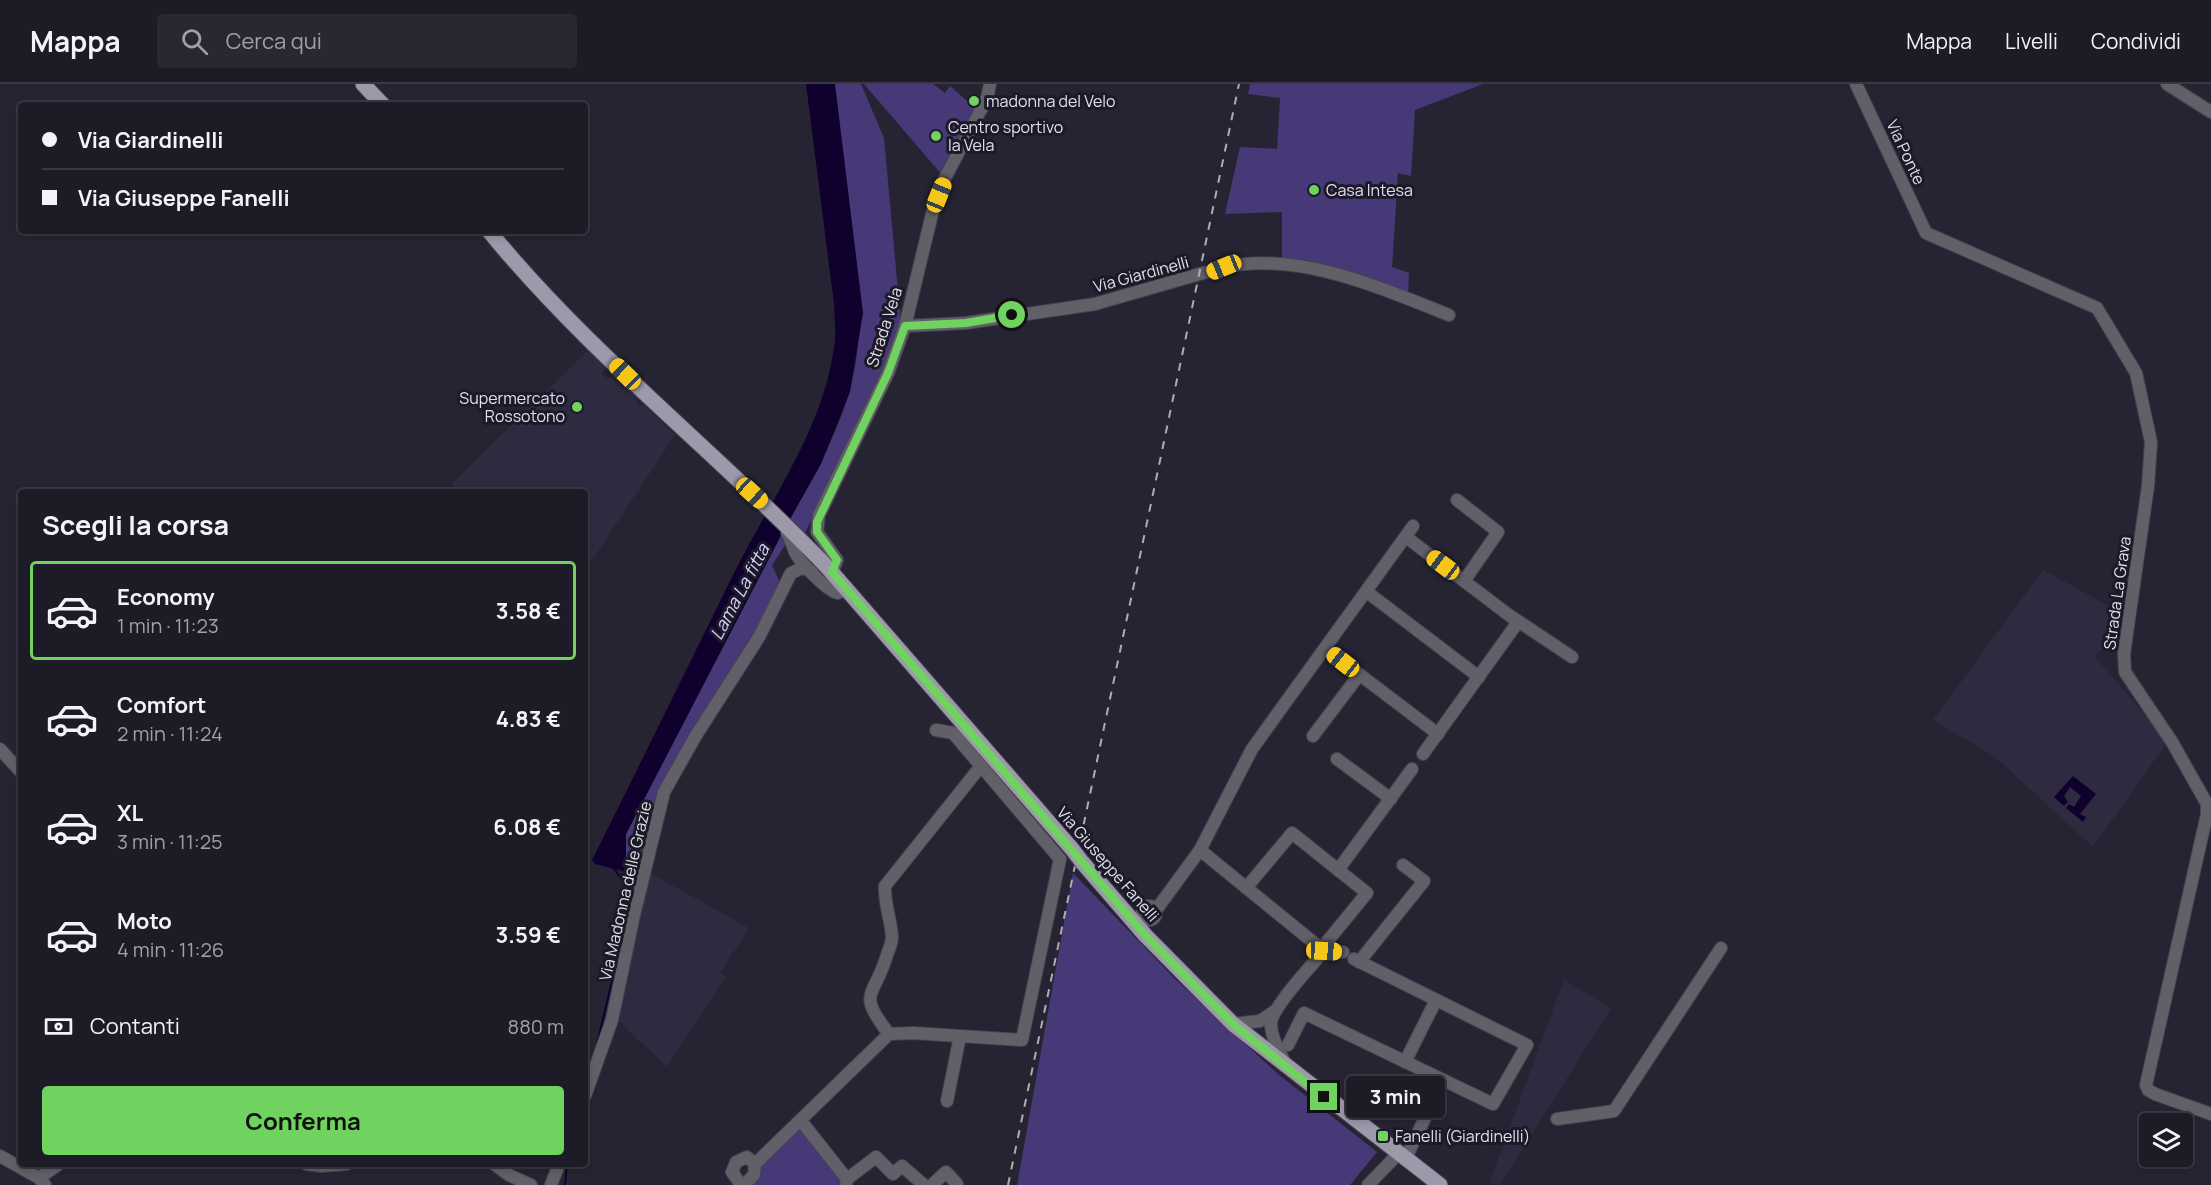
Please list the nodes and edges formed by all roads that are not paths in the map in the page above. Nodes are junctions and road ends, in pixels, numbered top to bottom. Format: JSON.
{"nodes":[{"id":1,"x":363,"y":84,"type":"edge"},
{"id":2,"x":990,"y":84,"type":"edge"},
{"id":3,"x":1856,"y":84,"type":"edge"},
{"id":4,"x":2167,"y":84,"type":"edge"},
{"id":5,"x":380,"y":102,"type":"edge"},
{"id":6,"x":2211,"y":112,"type":"edge"},
{"id":7,"x":1926,"y":233,"type":"joint"},
{"id":8,"x":491,"y":234,"type":"edge"},
{"id":9,"x":1449,"y":315,"type":"dead end"},
{"id":10,"x":905,"y":326,"type":"junction"},
{"id":11,"x":1457,"y":500,"type":"dead end"},
{"id":12,"x":788,"y":526,"type":"junction"},
{"id":13,"x":1413,"y":526,"type":"dead end"},
{"id":14,"x":1406,"y":537,"type":"junction"},
{"id":15,"x":811,"y":571,"type":"junction"},
{"id":16,"x":832,"y":572,"type":"junction"},
{"id":17,"x":1464,"y":581,"type":"junction"},
{"id":18,"x":846,"y":588,"type":"junction"},
{"id":19,"x":1367,"y":592,"type":"junction"},
{"id":20,"x":1518,"y":622,"type":"junction"},
{"id":21,"x":1326,"y":649,"type":"junction"},
{"id":22,"x":1572,"y":657,"type":"dead end"},
{"id":23,"x":1359,"y":675,"type":"junction"},
{"id":24,"x":1479,"y":677,"type":"junction"},
{"id":25,"x":936,"y":730,"type":"dead end"},
{"id":26,"x":1438,"y":734,"type":"junction"},
{"id":27,"x":1313,"y":736,"type":"dead end"},
{"id":28,"x":0,"y":749,"type":"edge"},
{"id":29,"x":1423,"y":754,"type":"dead end"},
{"id":30,"x":1337,"y":759,"type":"dead end"},
{"id":31,"x":981,"y":766,"type":"junction"},
{"id":32,"x":18,"y":769,"type":"edge"},
{"id":33,"x":1412,"y":769,"type":"dead end"},
{"id":34,"x":1391,"y":799,"type":"junction"},
{"id":35,"x":1200,"y":850,"type":"junction"},
{"id":36,"x":1403,"y":865,"type":"dead end"},
{"id":37,"x":1338,"y":870,"type":"junction"},
{"id":38,"x":1246,"y":888,"type":"junction"},
{"id":39,"x":1156,"y":909,"type":"dead end"},
{"id":40,"x":1722,"y":948,"type":"dead end"},
{"id":41,"x":1323,"y":950,"type":"junction"},
{"id":42,"x":1352,"y":958,"type":"junction"},
{"id":43,"x":1436,"y":1000,"type":"junction"},
{"id":44,"x":1269,"y":1018,"type":"junction"},
{"id":45,"x":1233,"y":1024,"type":"junction"},
{"id":46,"x":889,"y":1034,"type":"junction"},
{"id":47,"x":960,"y":1036,"type":"junction"},
{"id":48,"x":1250,"y":1040,"type":"junction"},
{"id":49,"x":1288,"y":1045,"type":"dead end"},
{"id":50,"x":1405,"y":1062,"type":"junction"},
{"id":51,"x":1288,"y":1068,"type":"junction"},
{"id":52,"x":1443,"y":1080,"type":"junction"},
{"id":53,"x":588,"y":1088,"type":"edge"},
{"id":54,"x":947,"y":1101,"type":"dead end"},
{"id":55,"x":2211,"y":1114,"type":"edge"},
{"id":56,"x":1557,"y":1119,"type":"dead end"},
{"id":57,"x":801,"y":1121,"type":"junction"},
{"id":58,"x":0,"y":1156,"type":"edge"},
{"id":59,"x":1402,"y":1157,"type":"junction"},
{"id":60,"x":754,"y":1164,"type":"junction"},
{"id":61,"x":18,"y":1167,"type":"edge"},
{"id":62,"x":18,"y":1167,"type":"edge"},
{"id":63,"x":56,"y":1167,"type":"edge"},
{"id":64,"x":498,"y":1167,"type":"edge"},
{"id":65,"x":554,"y":1175,"type":"edge"},
{"id":66,"x":42,"y":1181,"type":"edge"},
{"id":67,"x":846,"y":1182,"type":"edge"},
{"id":68,"x":957,"y":1184,"type":"edge"},
{"id":69,"x":532,"y":1185,"type":"edge"},
{"id":70,"x":743,"y":1185,"type":"edge"},
{"id":71,"x":924,"y":1185,"type":"edge"},
{"id":72,"x":932,"y":1185,"type":"edge"},
{"id":73,"x":1368,"y":1185,"type":"edge"},
{"id":74,"x":1440,"y":1185,"type":"edge"}],
"edges":[{"from":1,"to":5,"type":"main road"},
{"from":2,"to":10,"type":"street","name":"Strada Vela"},
{"from":3,"to":7,"type":"street","name":"Via Ponte"},
{"from":4,"to":6,"type":"street"},
{"from":7,"to":55,"type":"street","name":"Strada La Grava"},
{"from":8,"to":12,"type":"main road","name":"Via Giuseppe Fanelli"},
{"from":9,"to":10,"type":"street","name":"Via Giardinelli"},
{"from":10,"to":16,"type":"street","name":"Strada Vela"},
{"from":11,"to":17,"type":"street"},
{"from":12,"to":15,"type":"street"},
{"from":12,"to":16,"type":"main road","name":"Via Giuseppe Fanelli"},
{"from":13,"to":14,"type":"street"},
{"from":14,"to":17,"type":"street"},
{"from":14,"to":19,"type":"street"},
{"from":14,"to":20,"type":"street"},
{"from":15,"to":18,"type":"street"},
{"from":15,"to":53,"type":"street","name":"Via Madonna delle Grazie"},
{"from":16,"to":18,"type":"main road","name":"Via Giuseppe Fanelli"},
{"from":17,"to":20,"type":"street"},
{"from":18,"to":45,"type":"main road","name":"Via Giuseppe Fanelli","bridge":true},
{"from":19,"to":21,"type":"street"},
{"from":19,"to":24,"type":"street"},
{"from":20,"to":22,"type":"street"},
{"from":20,"to":24,"type":"street"},
{"from":21,"to":23,"type":"street"},
{"from":21,"to":35,"type":"street"},
{"from":23,"to":26,"type":"street"},
{"from":23,"to":27,"type":"street"},
{"from":24,"to":26,"type":"street"},
{"from":25,"to":31,"type":"street"},
{"from":26,"to":29,"type":"street"},
{"from":28,"to":32,"type":"street"},
{"from":30,"to":34,"type":"street"},
{"from":31,"to":46,"type":"street"},
{"from":31,"to":47,"type":"street"},
{"from":33,"to":34,"type":"street"},
{"from":34,"to":37,"type":"street"},
{"from":35,"to":38,"type":"street"},
{"from":35,"to":39,"type":"street"},
{"from":36,"to":42,"type":"street"},
{"from":37,"to":38,"type":"street"},
{"from":37,"to":41,"type":"street"},
{"from":38,"to":41,"type":"street"},
{"from":40,"to":56,"type":"street"},
{"from":41,"to":42,"type":"street"},
{"from":41,"to":44,"type":"street"},
{"from":42,"to":43,"type":"street"},
{"from":43,"to":50,"type":"street"},
{"from":43,"to":52,"type":"street"},
{"from":44,"to":45,"type":"street"},
{"from":44,"to":48,"type":"street"},
{"from":44,"to":51,"type":"street"},
{"from":45,"to":48,"type":"main road","name":"Via Giuseppe Fanelli"},
{"from":46,"to":47,"type":"street"},
{"from":46,"to":57,"type":"street"},
{"from":47,"to":54,"type":"street"},
{"from":48,"to":51,"type":"main road","name":"Via Giuseppe Fanelli"},
{"from":49,"to":50,"type":"street"},
{"from":50,"to":52,"type":"street"},
{"from":51,"to":59,"type":"main road","name":"Via Giuseppe Fanelli"},
{"from":52,"to":59,"type":"street"},
{"from":57,"to":60,"type":"street"},
{"from":57,"to":67,"type":"street"},
{"from":58,"to":62,"type":"street"},
{"from":59,"to":73,"type":"street"},
{"from":59,"to":74,"type":"main road","name":"Via Giuseppe Fanelli"},
{"from":60,"to":70,"type":"street"},
{"from":60,"to":70,"type":"street"},
{"from":61,"to":66,"type":"street"},
{"from":63,"to":66,"type":"street"},
{"from":64,"to":69,"type":"street"},
{"from":65,"to":69,"type":"street"},
{"from":67,"to":71,"type":"street"},
{"from":68,"to":72,"type":"street"}]}
